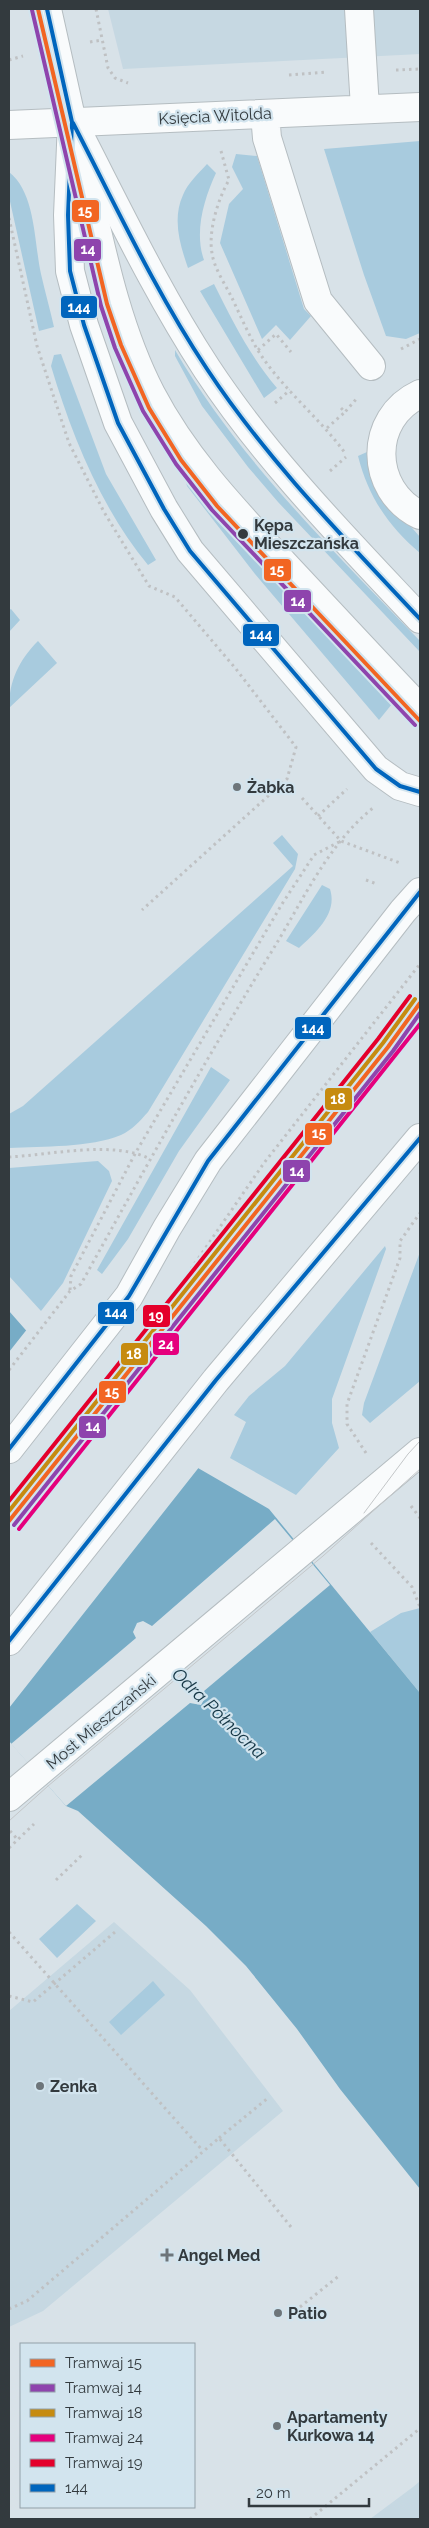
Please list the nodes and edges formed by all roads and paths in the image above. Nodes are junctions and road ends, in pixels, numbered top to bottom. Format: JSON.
{"nodes":[{"id":1,"x":47,"y":9,"type":"edge"},
{"id":2,"x":96,"y":9,"type":"edge"},
{"id":3,"x":359,"y":9,"type":"edge"},
{"id":4,"x":102,"y":40,"type":"junction"},
{"id":5,"x":90,"y":42,"type":"dead end"},
{"id":6,"x":14,"y":58,"type":"dead end"},
{"id":7,"x":9,"y":60,"type":"edge"},
{"id":8,"x":420,"y":69,"type":"edge"},
{"id":9,"x":394,"y":70,"type":"dead end"},
{"id":10,"x":131,"y":84,"type":"dead end"},
{"id":11,"x":420,"y":107,"type":"edge"},
{"id":12,"x":365,"y":108,"type":"junction"},
{"id":13,"x":265,"y":114,"type":"junction"},
{"id":14,"x":72,"y":122,"type":"junction"},
{"id":15,"x":9,"y":125,"type":"edge"},
{"id":16,"x":220,"y":148,"type":"dead end"},
{"id":17,"x":258,"y":350,"type":"junction"},
{"id":18,"x":291,"y":352,"type":"dead end"},
{"id":19,"x":371,"y":366,"type":"dead end"},
{"id":20,"x":290,"y":390,"type":"junction"},
{"id":21,"x":420,"y":394,"type":"edge"},
{"id":22,"x":272,"y":406,"type":"dead end"},
{"id":23,"x":345,"y":412,"type":"dead end"},
{"id":24,"x":327,"y":428,"type":"junction"},
{"id":25,"x":381,"y":444,"type":"junction"},
{"id":26,"x":347,"y":456,"type":"junction"},
{"id":27,"x":350,"y":462,"type":"dead end"},
{"id":28,"x":323,"y":465,"type":"dead end"},
{"id":29,"x":420,"y":515,"type":"edge"},
{"id":30,"x":420,"y":618,"type":"edge"},
{"id":31,"x":420,"y":709,"type":"edge"},
{"id":32,"x":287,"y":780,"type":"dead end"},
{"id":33,"x":349,"y":788,"type":"dead end"},
{"id":34,"x":420,"y":792,"type":"edge"},
{"id":35,"x":302,"y":798,"type":"dead end"},
{"id":36,"x":367,"y":813,"type":"dead end"},
{"id":37,"x":318,"y":816,"type":"junction"},
{"id":38,"x":340,"y":841,"type":"junction"},
{"id":39,"x":382,"y":856,"type":"dead end"},
{"id":40,"x":308,"y":865,"type":"junction"},
{"id":41,"x":312,"y":867,"type":"dead end"},
{"id":42,"x":366,"y":880,"type":"dead end"},
{"id":43,"x":377,"y":884,"type":"dead end"},
{"id":44,"x":420,"y":892,"type":"edge"},
{"id":45,"x":142,"y":910,"type":"dead end"},
{"id":46,"x":420,"y":964,"type":"edge"},
{"id":47,"x":420,"y":1138,"type":"edge"},
{"id":48,"x":136,"y":1152,"type":"junction"},
{"id":49,"x":9,"y":1158,"type":"edge"},
{"id":50,"x":150,"y":1159,"type":"junction"},
{"id":51,"x":420,"y":1214,"type":"edge"},
{"id":52,"x":180,"y":1285,"type":"dead end"},
{"id":53,"x":70,"y":1291,"type":"junction"},
{"id":54,"x":9,"y":1370,"type":"edge"},
{"id":55,"x":9,"y":1449,"type":"edge"},
{"id":56,"x":365,"y":1452,"type":"dead end"},
{"id":57,"x":420,"y":1452,"type":"edge"},
{"id":58,"x":414,"y":1510,"type":"dead end"},
{"id":59,"x":420,"y":1518,"type":"edge"},
{"id":60,"x":371,"y":1543,"type":"dead end"},
{"id":61,"x":420,"y":1607,"type":"edge"},
{"id":62,"x":9,"y":1641,"type":"edge"},
{"id":63,"x":9,"y":1798,"type":"edge"},
{"id":64,"x":9,"y":1830,"type":"edge"},
{"id":65,"x":24,"y":1834,"type":"dead end"},
{"id":66,"x":18,"y":1840,"type":"junction"},
{"id":67,"x":9,"y":1848,"type":"edge"},
{"id":68,"x":83,"y":1854,"type":"dead end"},
{"id":69,"x":56,"y":1880,"type":"dead end"},
{"id":70,"x":9,"y":1932,"type":"edge"},
{"id":71,"x":115,"y":1932,"type":"dead end"},
{"id":72,"x":55,"y":1984,"type":"junction"},
{"id":73,"x":9,"y":1996,"type":"edge"},
{"id":74,"x":268,"y":2098,"type":"dead end"},
{"id":75,"x":219,"y":2138,"type":"junction"},
{"id":76,"x":203,"y":2151,"type":"junction"},
{"id":77,"x":291,"y":2227,"type":"dead end"},
{"id":78,"x":340,"y":2275,"type":"dead end"},
{"id":79,"x":300,"y":2307,"type":"dead end"},
{"id":80,"x":9,"y":2309,"type":"edge"},
{"id":81,"x":418,"y":2430,"type":"dead end"},
{"id":82,"x":310,"y":2519,"type":"edge"}],
"edges":[{"from":1,"to":14,"type":"main road"},
{"from":2,"to":4,"type":"path"},
{"from":3,"to":12,"type":"main road"},
{"from":4,"to":5,"type":"path"},
{"from":4,"to":10,"type":"path"},
{"from":6,"to":7,"type":"path"},
{"from":8,"to":9,"type":"path"},
{"from":11,"to":12,"type":"main road","name":"Księcia Witolda"},
{"from":12,"to":13,"type":"main road","name":"Księcia Witolda"},
{"from":13,"to":14,"type":"main road","name":"Księcia Witolda"},
{"from":13,"to":19,"type":"main road"},
{"from":14,"to":15,"type":"main road","name":"Księcia Witolda"},
{"from":14,"to":30,"type":"main road"},
{"from":14,"to":31,"type":"main road"},
{"from":14,"to":34,"type":"main road"},
{"from":16,"to":17,"type":"path"},
{"from":17,"to":18,"type":"path"},
{"from":17,"to":20,"type":"path"},
{"from":20,"to":22,"type":"path"},
{"from":20,"to":24,"type":"path"},
{"from":21,"to":25,"type":"main road"},
{"from":23,"to":24,"type":"path"},
{"from":24,"to":26,"type":"path"},
{"from":25,"to":26,"type":"path"},
{"from":25,"to":29,"type":"main road"},
{"from":26,"to":27,"type":"path"},
{"from":26,"to":28,"type":"path"},
{"from":32,"to":45,"type":"path"},
{"from":33,"to":37,"type":"path"},
{"from":35,"to":37,"type":"path"},
{"from":36,"to":38,"type":"path"},
{"from":37,"to":38,"type":"path"},
{"from":38,"to":39,"type":"path"},
{"from":38,"to":40,"type":"path"},
{"from":38,"to":50,"type":"path"},
{"from":40,"to":41,"type":"path"},
{"from":40,"to":48,"type":"path"},
{"from":42,"to":43,"type":"path"},
{"from":44,"to":55,"type":"main road"},
{"from":46,"to":52,"type":"path"},
{"from":47,"to":62,"type":"main road"},
{"from":48,"to":49,"type":"path"},
{"from":48,"to":50,"type":"path"},
{"from":48,"to":53,"type":"path"},
{"from":50,"to":53,"type":"path"},
{"from":51,"to":56,"type":"path"},
{"from":53,"to":54,"type":"path"},
{"from":57,"to":63,"type":"main road","name":"Most Mieszczański"},
{"from":58,"to":59,"type":"path"},
{"from":60,"to":61,"type":"path"},
{"from":64,"to":66,"type":"path"},
{"from":65,"to":66,"type":"path"},
{"from":66,"to":67,"type":"path"},
{"from":68,"to":69,"type":"path"},
{"from":70,"to":72,"type":"path"},
{"from":71,"to":72,"type":"path"},
{"from":72,"to":73,"type":"path"},
{"from":72,"to":76,"type":"path"},
{"from":74,"to":75,"type":"path"},
{"from":75,"to":76,"type":"path"},
{"from":75,"to":77,"type":"path"},
{"from":76,"to":80,"type":"path"},
{"from":78,"to":79,"type":"path"},
{"from":81,"to":82,"type":"path"}]}
